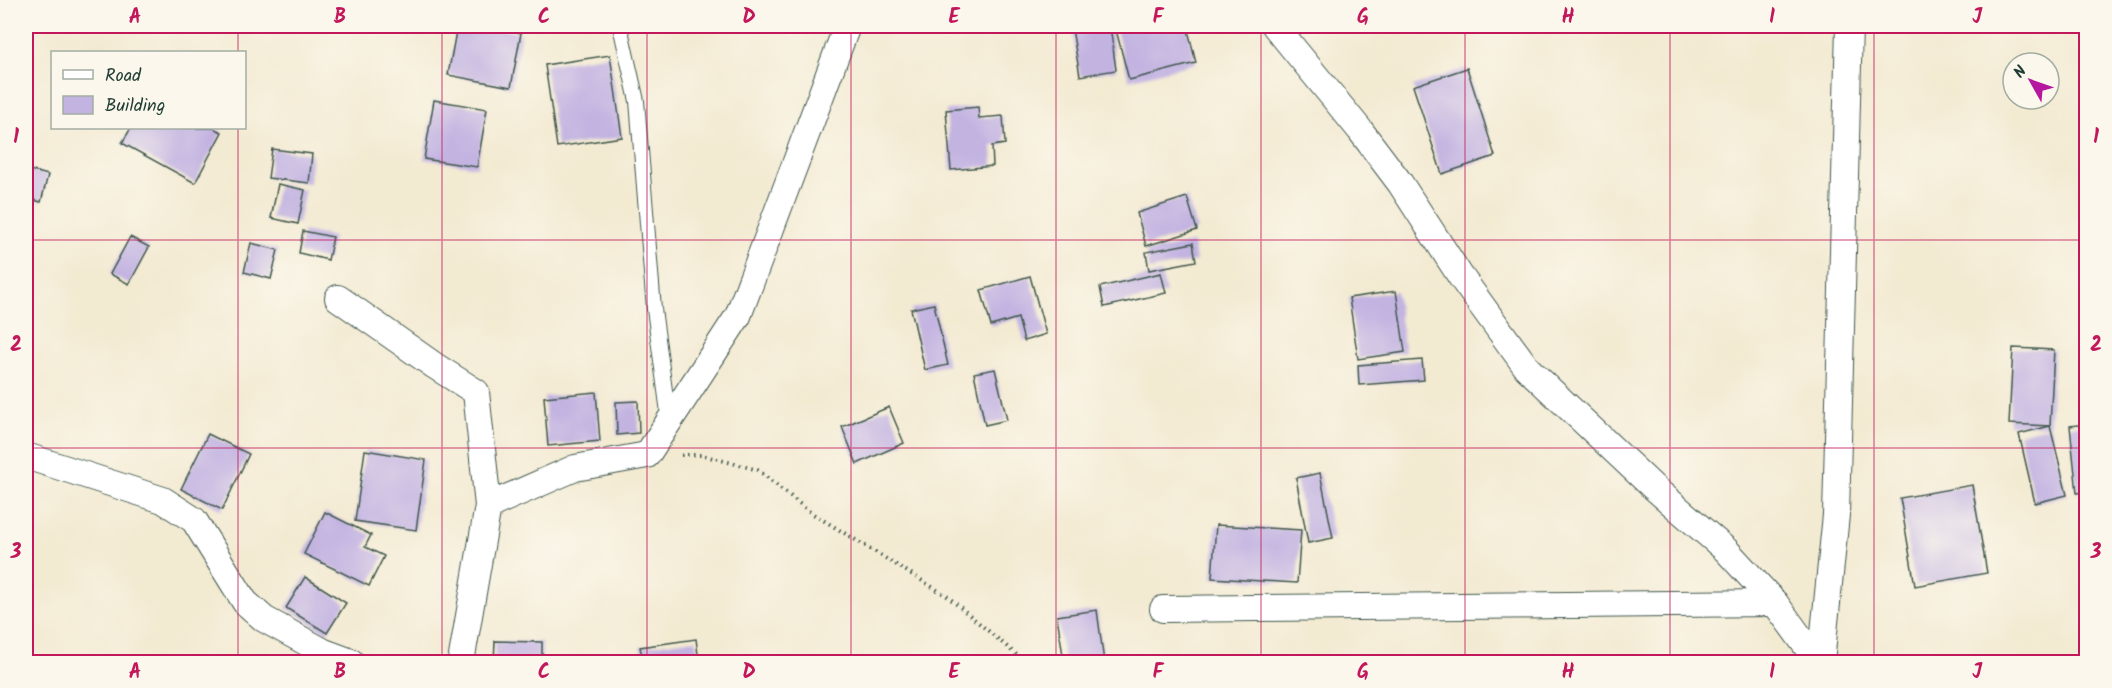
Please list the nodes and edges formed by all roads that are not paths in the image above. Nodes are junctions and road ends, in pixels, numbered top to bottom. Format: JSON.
{"nodes":[{"id":1,"x":620,"y":26,"type":"edge"},
{"id":2,"x":848,"y":26,"type":"edge"},
{"id":3,"x":1275,"y":26,"type":"edge"},
{"id":4,"x":1849,"y":26,"type":"edge"},
{"id":5,"x":338,"y":298,"type":"dead end"},
{"id":6,"x":669,"y":422,"type":"junction"},
{"id":7,"x":26,"y":456,"type":"edge"},
{"id":8,"x":488,"y":506,"type":"junction"},
{"id":9,"x":1775,"y":603,"type":"junction"},
{"id":10,"x":1163,"y":609,"type":"dead end"},
{"id":11,"x":351,"y":663,"type":"edge"},
{"id":12,"x":461,"y":663,"type":"edge"},
{"id":13,"x":1820,"y":663,"type":"edge"}],
"edges":[{"from":1,"to":6,"type":"lane"},
{"from":2,"to":6,"type":"street"},
{"from":3,"to":9,"type":"street"},
{"from":4,"to":13,"type":"street"},
{"from":5,"to":8,"type":"street"},
{"from":6,"to":8,"type":"street"},
{"from":7,"to":11,"type":"street"},
{"from":8,"to":12,"type":"street"},
{"from":9,"to":10,"type":"street"},
{"from":9,"to":13,"type":"street"}]}
